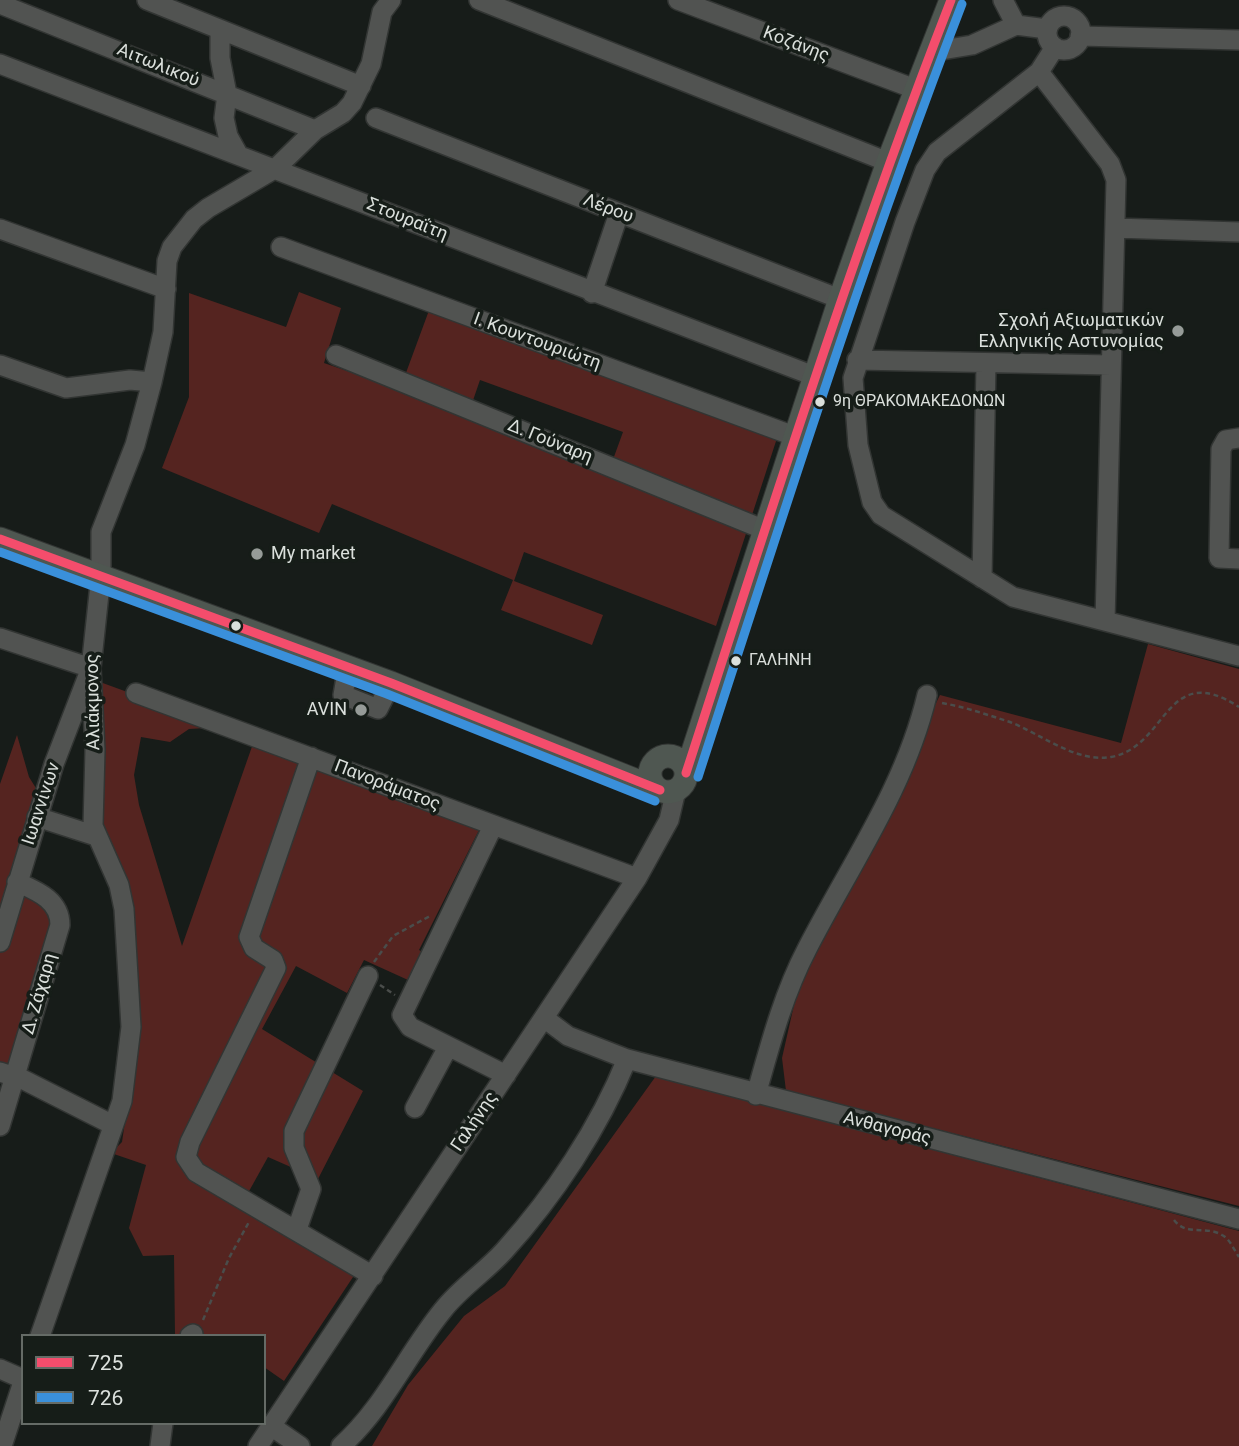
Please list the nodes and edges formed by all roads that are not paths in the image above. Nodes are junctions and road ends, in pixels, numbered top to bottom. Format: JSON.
{"nodes":[{"id":1,"x":147,"y":0,"type":"edge"},
{"id":2,"x":479,"y":0,"type":"edge"},
{"id":3,"x":678,"y":0,"type":"edge"},
{"id":4,"x":951,"y":0,"type":"edge"},
{"id":5,"x":1003,"y":0,"type":"edge"},
{"id":6,"x":383,"y":3,"type":"edge"},
{"id":7,"x":0,"y":4,"type":"edge"},
{"id":8,"x":1068,"y":8,"type":"edge"},
{"id":9,"x":1016,"y":25,"type":"junction"},
{"id":10,"x":220,"y":30,"type":"junction"},
{"id":11,"x":1080,"y":36,"type":"junction"},
{"id":12,"x":1051,"y":38,"type":"junction"},
{"id":13,"x":1239,"y":40,"type":"edge"},
{"id":14,"x":930,"y":52,"type":"junction"},
{"id":15,"x":0,"y":64,"type":"edge"},
{"id":16,"x":1039,"y":72,"type":"junction"},
{"id":17,"x":361,"y":86,"type":"junction"},
{"id":18,"x":915,"y":89,"type":"junction"},
{"id":19,"x":227,"y":94,"type":"junction"},
{"id":20,"x":376,"y":118,"type":"dead end"},
{"id":21,"x":315,"y":130,"type":"junction"},
{"id":22,"x":238,"y":154,"type":"junction"},
{"id":23,"x":888,"y":162,"type":"junction"},
{"id":24,"x":276,"y":169,"type":"junction"},
{"id":25,"x":619,"y":213,"type":"junction"},
{"id":26,"x":1115,"y":228,"type":"junction"},
{"id":27,"x":0,"y":229,"type":"edge"},
{"id":28,"x":1239,"y":232,"type":"edge"},
{"id":29,"x":281,"y":247,"type":"dead end"},
{"id":30,"x":166,"y":289,"type":"junction"},
{"id":31,"x":592,"y":293,"type":"junction"},
{"id":32,"x":840,"y":299,"type":"junction"},
{"id":33,"x":336,"y":355,"type":"dead end"},
{"id":34,"x":857,"y":360,"type":"junction"},
{"id":35,"x":986,"y":364,"type":"junction"},
{"id":36,"x":0,"y":365,"type":"edge"},
{"id":37,"x":1111,"y":365,"type":"junction"},
{"id":38,"x":814,"y":376,"type":"junction"},
{"id":39,"x":152,"y":382,"type":"junction"},
{"id":40,"x":794,"y":436,"type":"junction"},
{"id":41,"x":1239,"y":438,"type":"edge"},
{"id":42,"x":765,"y":530,"type":"junction"},
{"id":43,"x":0,"y":539,"type":"edge"},
{"id":44,"x":1239,"y":559,"type":"edge"},
{"id":45,"x":101,"y":575,"type":"junction"},
{"id":46,"x":982,"y":578,"type":"junction"},
{"id":47,"x":1105,"y":621,"type":"junction"},
{"id":48,"x":0,"y":638,"type":"edge"},
{"id":49,"x":1239,"y":656,"type":"edge"},
{"id":50,"x":90,"y":668,"type":"junction"},
{"id":51,"x":136,"y":693,"type":"dead end"},
{"id":52,"x":926,"y":699,"type":"road end"},
{"id":53,"x":705,"y":708,"type":"junction"},
{"id":54,"x":311,"y":757,"type":"junction"},
{"id":55,"x":660,"y":761,"type":"junction"},
{"id":56,"x":610,"y":770,"type":"junction"},
{"id":57,"x":674,"y":784,"type":"junction"},
{"id":58,"x":37,"y":817,"type":"junction"},
{"id":59,"x":493,"y":826,"type":"junction"},
{"id":60,"x":96,"y":835,"type":"junction"},
{"id":61,"x":637,"y":878,"type":"junction"},
{"id":62,"x":17,"y":882,"type":"junction"},
{"id":63,"x":0,"y":942,"type":"edge"},
{"id":64,"x":368,"y":975,"type":"road end"},
{"id":65,"x":544,"y":1018,"type":"junction"},
{"id":66,"x":448,"y":1047,"type":"junction"},
{"id":67,"x":627,"y":1059,"type":"junction"},
{"id":68,"x":8,"y":1075,"type":"edge"},
{"id":69,"x":506,"y":1075,"type":"junction"},
{"id":70,"x":756,"y":1095,"type":"junction"},
{"id":71,"x":415,"y":1108,"type":"dead end"},
{"id":72,"x":113,"y":1125,"type":"junction"},
{"id":73,"x":0,"y":1126,"type":"edge"},
{"id":74,"x":1239,"y":1219,"type":"edge"},
{"id":75,"x":297,"y":1229,"type":"junction"},
{"id":76,"x":373,"y":1276,"type":"junction"},
{"id":77,"x":41,"y":1334,"type":"edge"},
{"id":78,"x":0,"y":1369,"type":"edge"},
{"id":79,"x":21,"y":1380,"type":"edge"},
{"id":80,"x":21,"y":1387,"type":"edge"},
{"id":81,"x":163,"y":1425,"type":"edge"},
{"id":82,"x":271,"y":1426,"type":"junction"},
{"id":83,"x":2,"y":1446,"type":"edge"},
{"id":84,"x":160,"y":1446,"type":"edge"},
{"id":85,"x":258,"y":1446,"type":"edge"},
{"id":86,"x":300,"y":1446,"type":"edge"},
{"id":87,"x":341,"y":1446,"type":"edge"}],
"edges":[{"from":1,"to":10,"type":"street"},
{"from":2,"to":23,"type":"street"},
{"from":3,"to":18,"type":"street","name":"Κοζάνης"},
{"from":4,"to":14,"type":"main road"},
{"from":5,"to":9,"type":"street"},
{"from":6,"to":17,"type":"street","name":"Αλιάκμονος"},
{"from":7,"to":19,"type":"street","name":"Αιτωλικού"},
{"from":8,"to":11,"type":"street"},
{"from":8,"to":12,"type":"street"},
{"from":9,"to":12,"type":"street"},
{"from":9,"to":14,"type":"street"},
{"from":10,"to":17,"type":"street"},
{"from":10,"to":19,"type":"street"},
{"from":11,"to":12,"type":"street"},
{"from":11,"to":13,"type":"street"},
{"from":12,"to":16,"type":"street"},
{"from":14,"to":18,"type":"main road"},
{"from":15,"to":22,"type":"street","name":"Στουραΐτη"},
{"from":16,"to":26,"type":"street"},
{"from":16,"to":34,"type":"street"},
{"from":17,"to":21,"type":"street","name":"Αλιάκμονος"},
{"from":18,"to":23,"type":"main road"},
{"from":19,"to":21,"type":"street","name":"Αιτωλικού"},
{"from":19,"to":22,"type":"street"},
{"from":20,"to":25,"type":"street","name":"Λέρου"},
{"from":21,"to":24,"type":"street","name":"Αλιάκμονος"},
{"from":22,"to":24,"type":"street","name":"Στουραΐτη"},
{"from":23,"to":32,"type":"main road"},
{"from":24,"to":30,"type":"street","name":"Αλιάκμονος"},
{"from":24,"to":31,"type":"street","name":"Στουραΐτη"},
{"from":25,"to":31,"type":"street"},
{"from":25,"to":32,"type":"street","name":"Λέρου"},
{"from":26,"to":28,"type":"street"},
{"from":26,"to":37,"type":"street"},
{"from":27,"to":30,"type":"street"},
{"from":29,"to":40,"type":"street","name":"Ι. Κουντουριώτη"},
{"from":30,"to":39,"type":"street","name":"Αλιάκμονος"},
{"from":31,"to":38,"type":"street","name":"Στουραΐτη"},
{"from":32,"to":38,"type":"main road"},
{"from":33,"to":42,"type":"street","name":"Δ. Γούναρη"},
{"from":34,"to":35,"type":"street"},
{"from":34,"to":46,"type":"street"},
{"from":35,"to":37,"type":"street"},
{"from":35,"to":46,"type":"street"},
{"from":36,"to":39,"type":"street"},
{"from":37,"to":47,"type":"street"},
{"from":38,"to":40,"type":"main road"},
{"from":39,"to":45,"type":"street","name":"Αλιάκμονος"},
{"from":40,"to":42,"type":"main road"},
{"from":41,"to":44,"type":"street"},
{"from":42,"to":53,"type":"main road"},
{"from":43,"to":45,"type":"main road"},
{"from":45,"to":50,"type":"street","name":"Αλιάκμονος"},
{"from":45,"to":56,"type":"main road"},
{"from":46,"to":47,"type":"street"},
{"from":47,"to":49,"type":"street"},
{"from":48,"to":50,"type":"street"},
{"from":50,"to":58,"type":"street","name":"Ιωαννίνων"},
{"from":50,"to":60,"type":"street","name":"Αλιάκμονος"},
{"from":51,"to":54,"type":"street","name":"Πανοράματος"},
{"from":52,"to":70,"type":"street"},
{"from":53,"to":55,"type":"main road"},
{"from":53,"to":57,"type":"main road"},
{"from":54,"to":59,"type":"street","name":"Πανοράματος"},
{"from":54,"to":75,"type":"street"},
{"from":55,"to":56,"type":"main road"},
{"from":55,"to":57,"type":"main road"},
{"from":55,"to":57,"type":"main road"},
{"from":56,"to":57,"type":"main road"},
{"from":57,"to":61,"type":"street","name":"Γαλήνης"},
{"from":58,"to":60,"type":"street"},
{"from":58,"to":62,"type":"street","name":"Ιωαννίνων"},
{"from":59,"to":61,"type":"street","name":"Πανοράματος"},
{"from":59,"to":66,"type":"street"},
{"from":60,"to":72,"type":"street","name":"Αλιάκμονος"},
{"from":61,"to":65,"type":"street","name":"Γαλήνης"},
{"from":62,"to":63,"type":"street","name":"Ιωαννίνων"},
{"from":62,"to":68,"type":"street","name":"Δ. Ζάχαρη"},
{"from":64,"to":75,"type":"street"},
{"from":65,"to":67,"type":"street","name":"Ανθαγοράς"},
{"from":65,"to":69,"type":"street","name":"Γαλήνης"},
{"from":66,"to":69,"type":"street"},
{"from":66,"to":71,"type":"street"},
{"from":67,"to":70,"type":"street","name":"Ανθαγοράς"},
{"from":67,"to":87,"type":"street"},
{"from":68,"to":72,"type":"street"},
{"from":68,"to":73,"type":"street","name":"Δ. Ζάχαρη"},
{"from":69,"to":76,"type":"street","name":"Γαλήνης"},
{"from":70,"to":74,"type":"street","name":"Ανθαγοράς"},
{"from":72,"to":77,"type":"street","name":"Αλιάκμονος"},
{"from":75,"to":76,"type":"street"},
{"from":76,"to":82,"type":"street","name":"Γαλήνης"},
{"from":78,"to":79,"type":"street"},
{"from":80,"to":83,"type":"street"},
{"from":81,"to":84,"type":"street"},
{"from":82,"to":85,"type":"street","name":"Γαλήνης"},
{"from":82,"to":86,"type":"street"}]}
